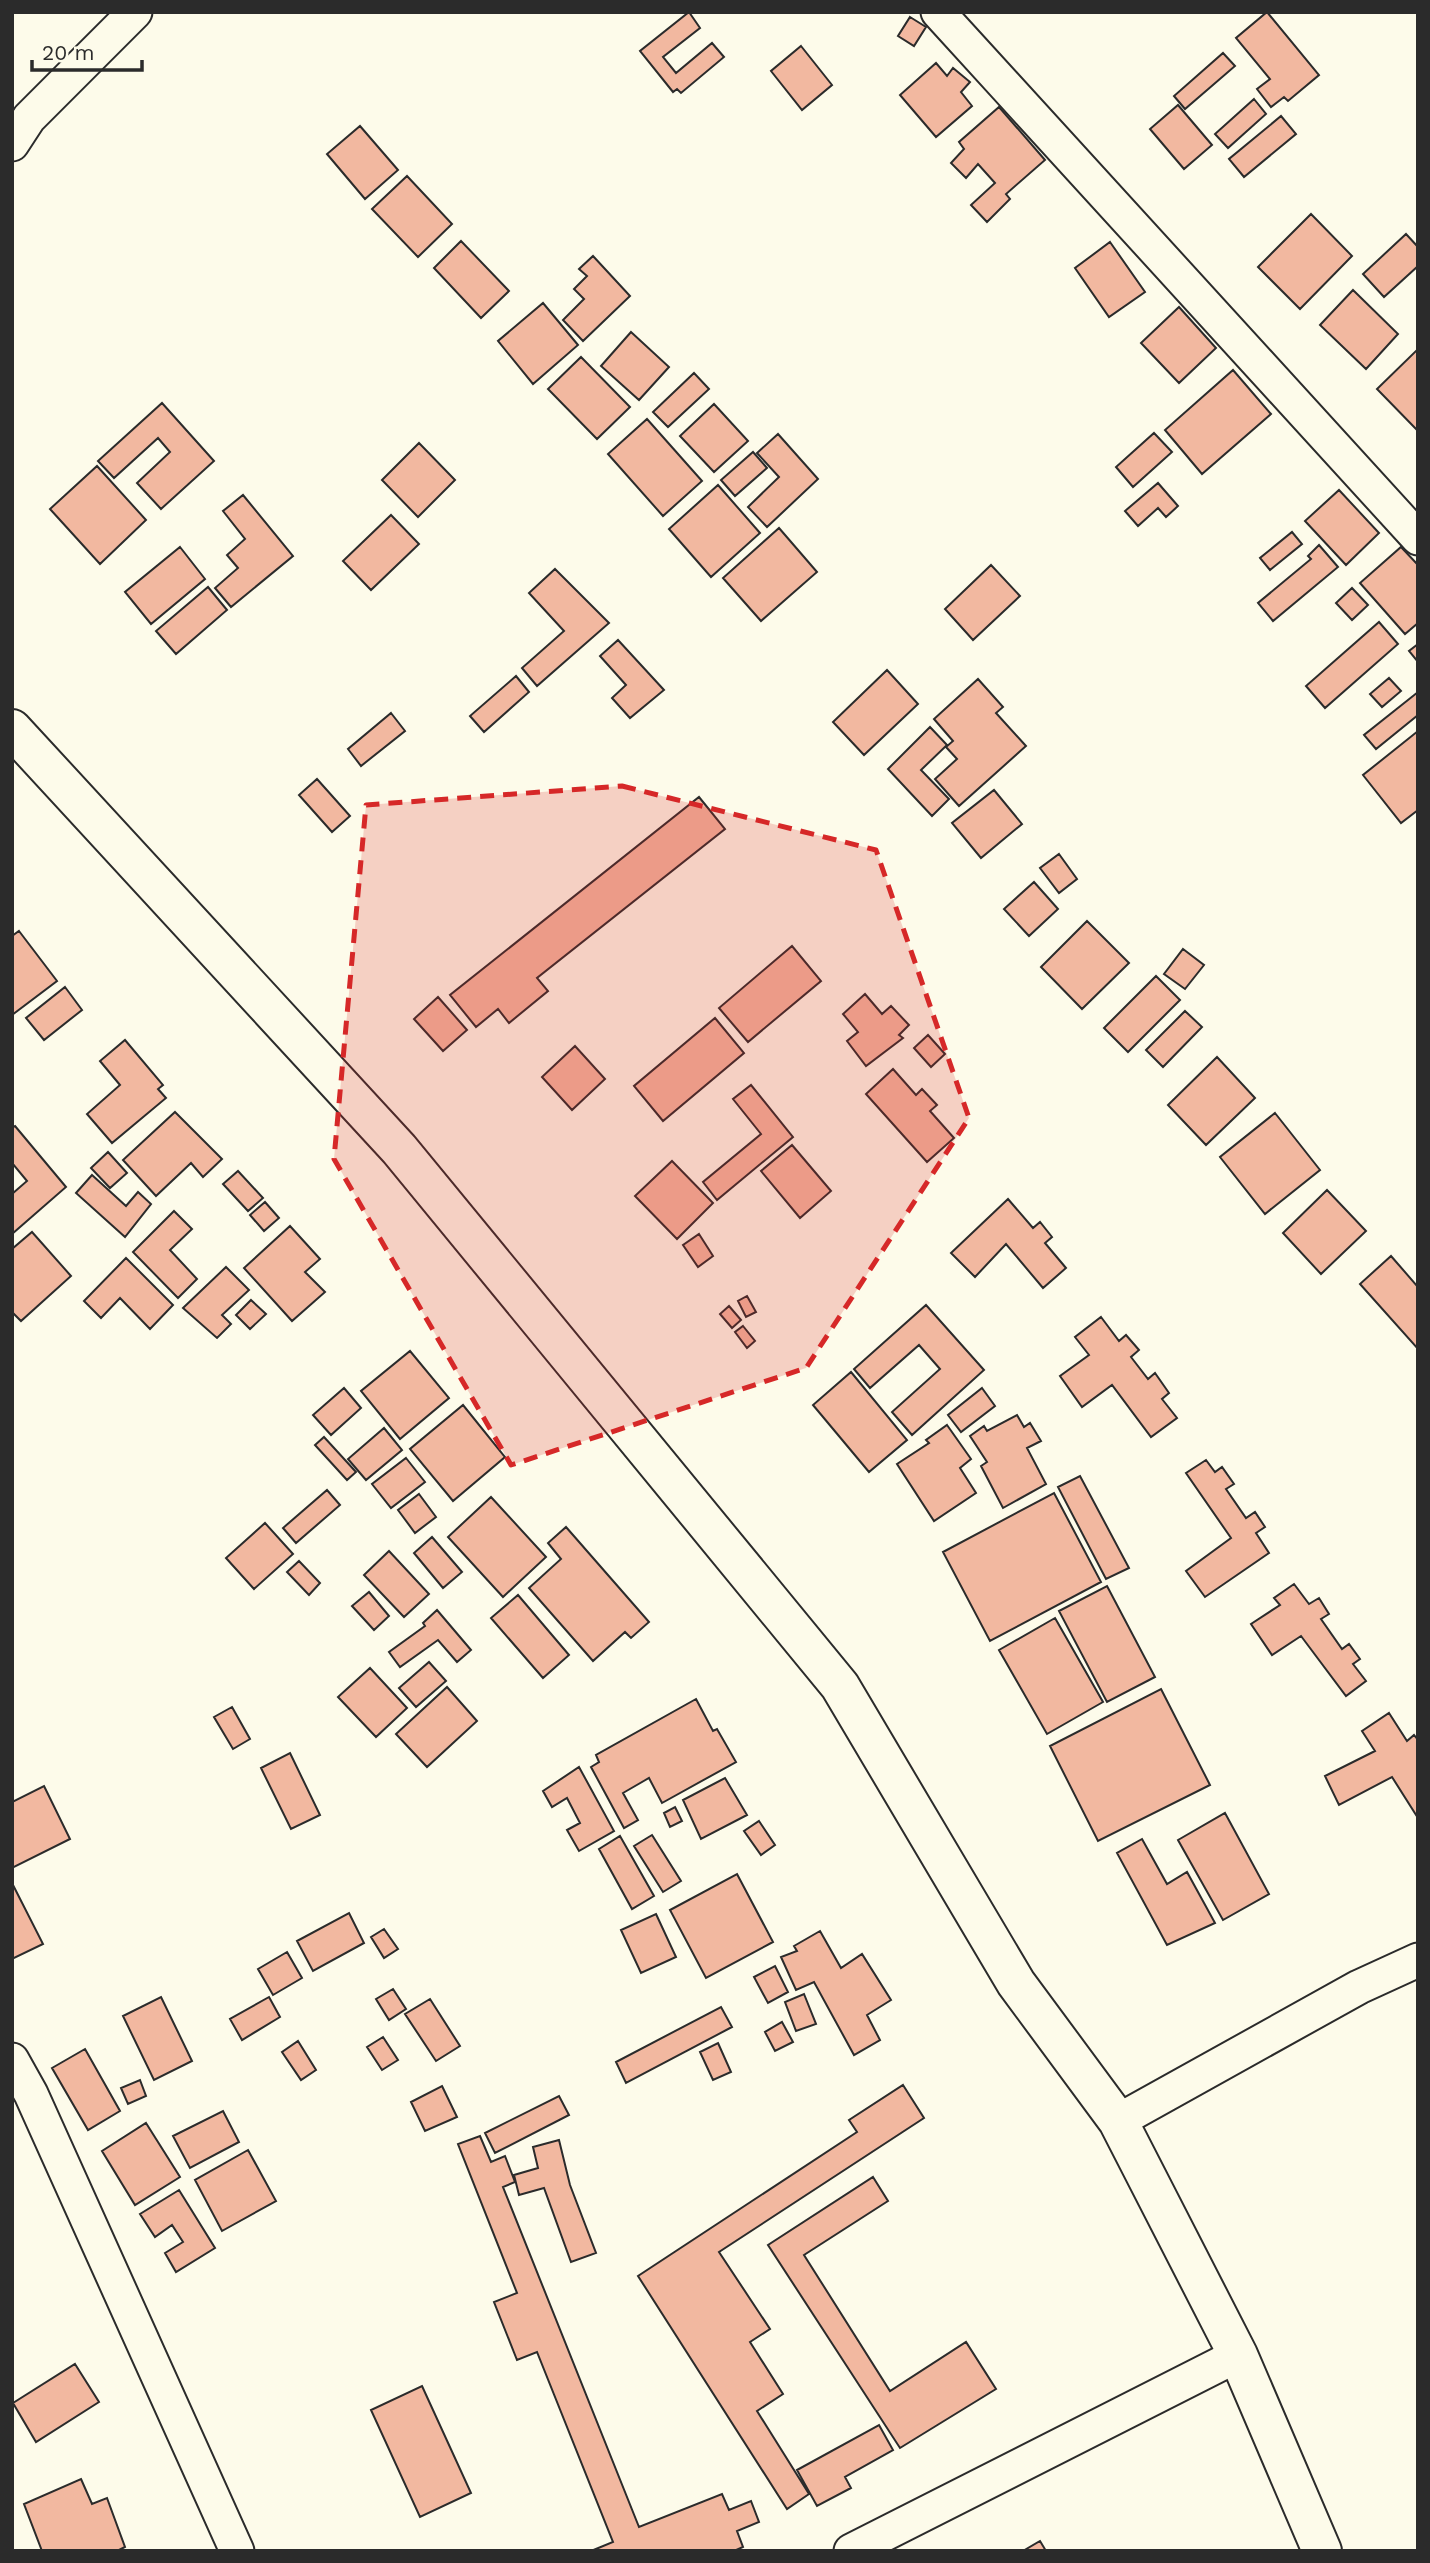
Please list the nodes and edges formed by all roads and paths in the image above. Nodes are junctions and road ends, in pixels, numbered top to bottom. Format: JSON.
{"nodes":[{"id":1,"x":135,"y":12,"type":"edge"},
{"id":2,"x":938,"y":12,"type":"edge"},
{"id":3,"x":12,"y":144,"type":"edge"},
{"id":4,"x":1418,"y":538,"type":"edge"},
{"id":5,"x":12,"y":729,"type":"edge"},
{"id":6,"x":1418,"y":1960,"type":"edge"},
{"id":7,"x":12,"y":2060,"type":"edge"},
{"id":8,"x":21,"y":2098,"type":"edge"},
{"id":9,"x":1118,"y":2121,"type":"junction"},
{"id":10,"x":1238,"y":2355,"type":"junction"},
{"id":11,"x":237,"y":2551,"type":"edge"},
{"id":12,"x":850,"y":2551,"type":"edge"},
{"id":13,"x":1322,"y":2551,"type":"edge"}],
"edges":[{"from":1,"to":3,"type":"street"},
{"from":2,"to":4,"type":"street"},
{"from":5,"to":9,"type":"highway"},
{"from":6,"to":9,"type":"street"},
{"from":7,"to":8,"type":"street"},
{"from":8,"to":11,"type":"street"},
{"from":9,"to":10,"type":"highway"},
{"from":10,"to":12,"type":"street"},
{"from":10,"to":13,"type":"highway"}]}
